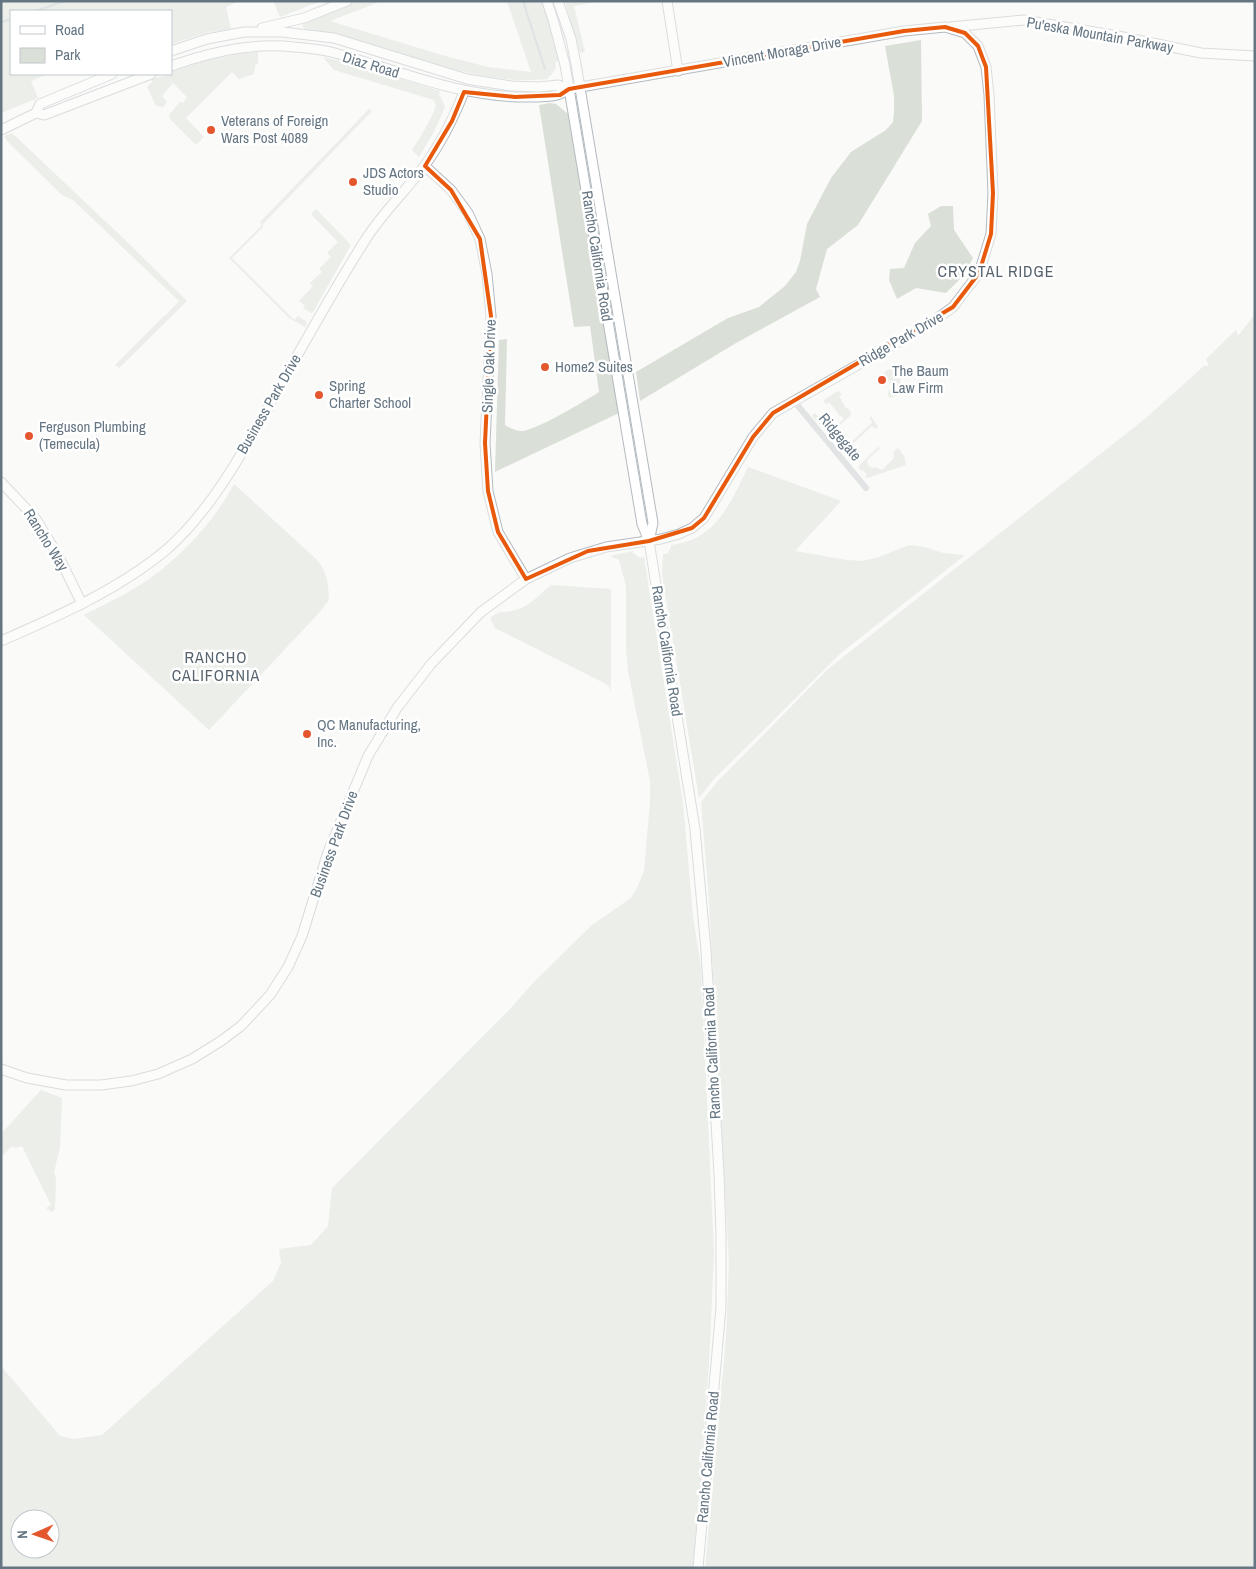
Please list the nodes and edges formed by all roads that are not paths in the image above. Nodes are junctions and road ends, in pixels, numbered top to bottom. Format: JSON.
{"nodes":[{"id":1,"x":347,"y":1,"type":"edge"},
{"id":2,"x":547,"y":1,"type":"edge"},
{"id":3,"x":558,"y":1,"type":"edge"},
{"id":4,"x":667,"y":1,"type":"edge"},
{"id":5,"x":945,"y":27,"type":"junction"},
{"id":6,"x":244,"y":32,"type":"junction"},
{"id":7,"x":978,"y":46,"type":"joint"},
{"id":8,"x":172,"y":51,"type":"edge"},
{"id":9,"x":1255,"y":56,"type":"edge"},
{"id":10,"x":172,"y":66,"type":"edge"},
{"id":11,"x":678,"y":71,"type":"junction"},
{"id":12,"x":110,"y":75,"type":"edge"},
{"id":13,"x":148,"y":75,"type":"edge"},
{"id":14,"x":580,"y":87,"type":"junction"},
{"id":15,"x":569,"y":89,"type":"junction"},
{"id":16,"x":464,"y":92,"type":"junction"},
{"id":17,"x":36,"y":113,"type":"junction"},
{"id":18,"x":1,"y":130,"type":"edge"},
{"id":19,"x":424,"y":166,"type":"junction"},
{"id":20,"x":794,"y":402,"type":"junction"},
{"id":21,"x":1,"y":482,"type":"edge"},
{"id":22,"x":866,"y":488,"type":"dead end"},
{"id":23,"x":649,"y":541,"type":"junction"},
{"id":24,"x":526,"y":578,"type":"junction"},
{"id":25,"x":82,"y":604,"type":"junction"},
{"id":26,"x":1,"y":642,"type":"edge"},
{"id":27,"x":1,"y":1069,"type":"edge"},
{"id":28,"x":698,"y":1568,"type":"edge"}],
"edges":[{"from":1,"to":6,"type":"street"},
{"from":2,"to":15,"type":"street","name":"Rancho California Road"},
{"from":3,"to":14,"type":"street","name":"Rancho California Road"},
{"from":4,"to":11,"type":"street"},
{"from":5,"to":7,"type":"street","name":"Vincent Moraga Drive"},
{"from":5,"to":9,"type":"street","name":"Pu'eska Mountain Parkway"},
{"from":5,"to":11,"type":"street","name":"Vincent Moraga Drive"},
{"from":6,"to":8,"type":"street","name":"Diaz Road"},
{"from":6,"to":15,"type":"street","name":"Diaz Road"},
{"from":7,"to":20,"type":"street","name":"Ridge Park Drive"},
{"from":10,"to":16,"type":"street","name":"Diaz Road"},
{"from":11,"to":14,"type":"street","name":"Vincent Moraga Drive"},
{"from":12,"to":17,"type":"street"},
{"from":13,"to":17,"type":"street"},
{"from":14,"to":15,"type":"street","name":"Diaz Road"},
{"from":14,"to":23,"type":"street","name":"Rancho California Road"},
{"from":15,"to":16,"type":"street","name":"Diaz Road"},
{"from":15,"to":23,"type":"street","name":"Rancho California Road"},
{"from":16,"to":19,"type":"street","name":"Business Park Drive"},
{"from":17,"to":18,"type":"street"},
{"from":19,"to":24,"type":"street","name":"Single Oak Drive"},
{"from":19,"to":25,"type":"street","name":"Business Park Drive"},
{"from":20,"to":22,"type":"street","name":"Ridgegate"},
{"from":20,"to":23,"type":"street","name":"Ridge Park Drive"},
{"from":21,"to":25,"type":"street","name":"Rancho Way"},
{"from":23,"to":24,"type":"street","name":"Business Park Drive"},
{"from":23,"to":28,"type":"street","name":"Rancho California Road"},
{"from":24,"to":27,"type":"street","name":"Business Park Drive"},
{"from":25,"to":26,"type":"street","name":"Business Park Drive"}]}
